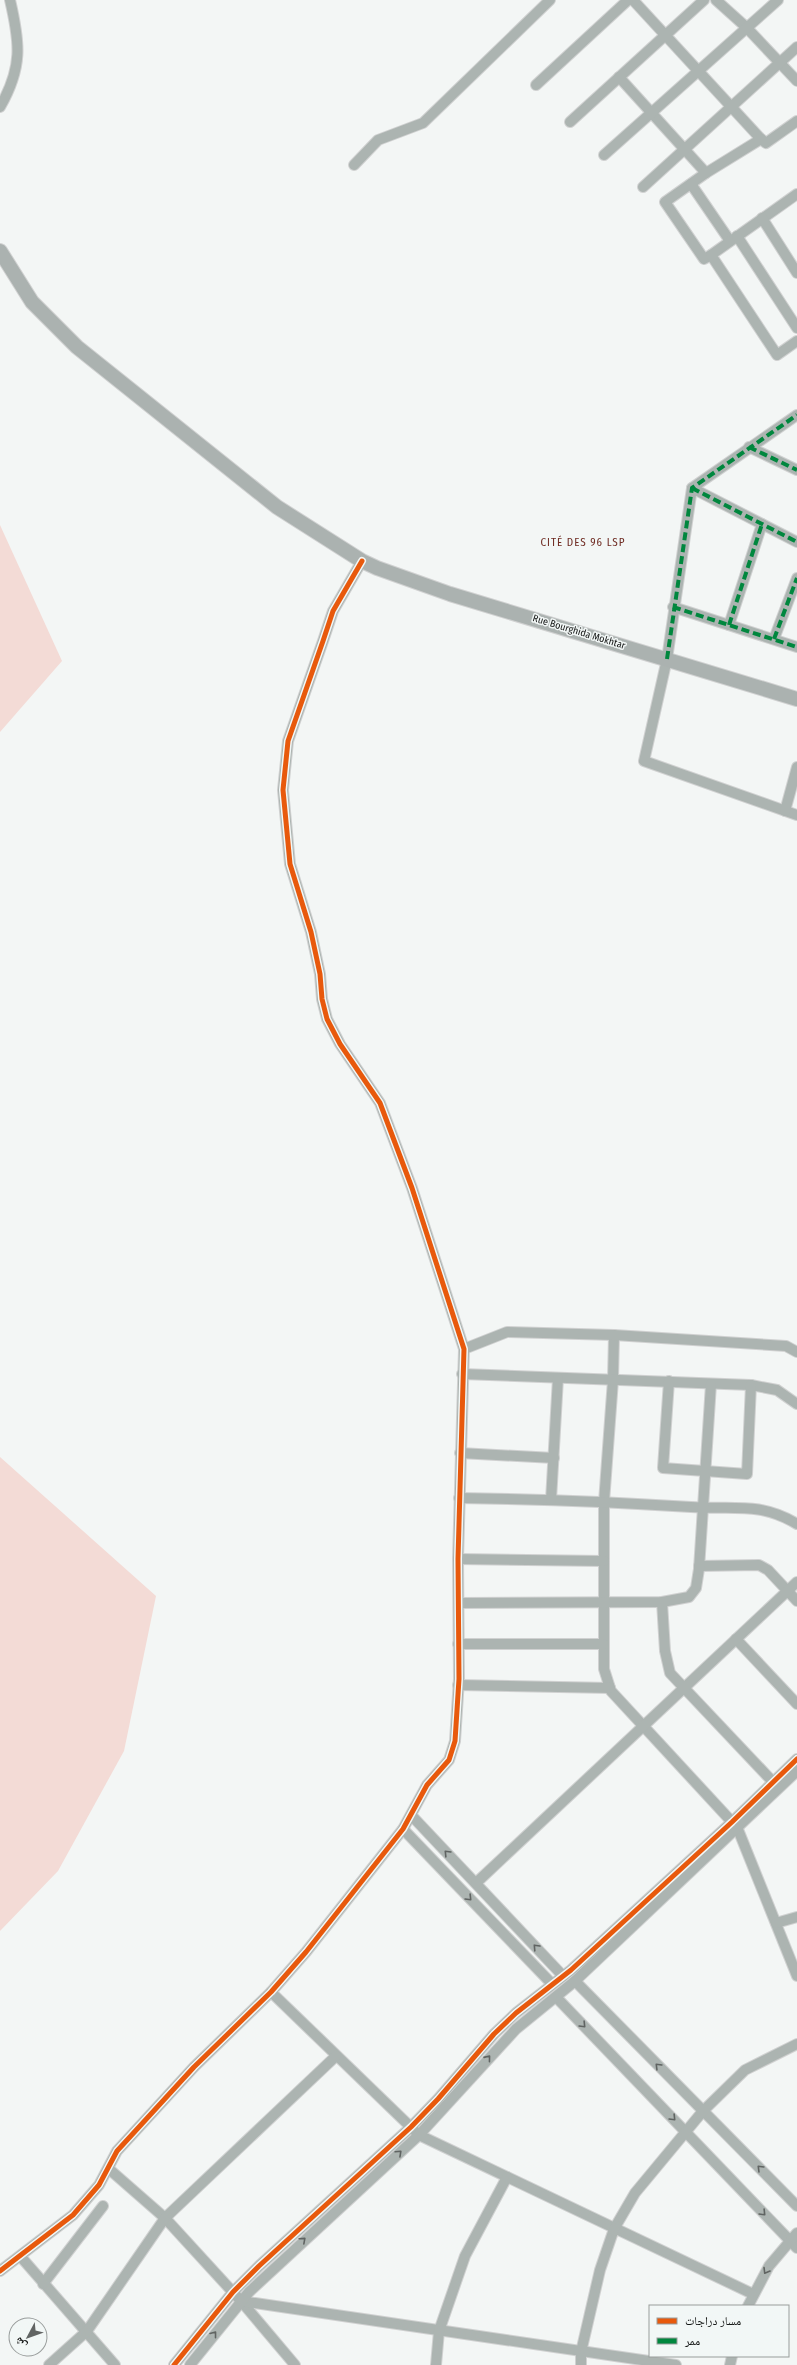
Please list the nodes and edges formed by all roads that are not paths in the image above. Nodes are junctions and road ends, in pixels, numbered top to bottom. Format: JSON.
{"nodes":[{"id":1,"x":10,"y":0,"type":"edge"},
{"id":2,"x":628,"y":0,"type":"edge"},
{"id":3,"x":633,"y":0,"type":"edge"},
{"id":4,"x":704,"y":0,"type":"edge"},
{"id":5,"x":716,"y":0,"type":"edge"},
{"id":6,"x":729,"y":0,"type":"edge"},
{"id":7,"x":778,"y":0,"type":"edge"},
{"id":8,"x":544,"y":2,"type":"edge"},
{"id":9,"x":730,"y":12,"type":"junction"},
{"id":10,"x":746,"y":27,"type":"junction"},
{"id":11,"x":665,"y":35,"type":"junction"},
{"id":12,"x":797,"y":47,"type":"edge"},
{"id":13,"x":779,"y":62,"type":"junction"},
{"id":14,"x":698,"y":70,"type":"junction"},
{"id":15,"x":619,"y":77,"type":"junction"},
{"id":16,"x":797,"y":81,"type":"edge"},
{"id":17,"x":536,"y":85,"type":"dead end"},
{"id":18,"x":0,"y":107,"type":"edge"},
{"id":19,"x":732,"y":107,"type":"junction"},
{"id":20,"x":652,"y":113,"type":"junction"},
{"id":21,"x":797,"y":121,"type":"edge"},
{"id":22,"x":570,"y":122,"type":"dead end"},
{"id":23,"x":761,"y":138,"type":"junction"},
{"id":24,"x":685,"y":150,"type":"junction"},
{"id":25,"x":604,"y":155,"type":"dead end"},
{"id":26,"x":354,"y":165,"type":"dead end"},
{"id":27,"x":706,"y":173,"type":"junction"},
{"id":28,"x":690,"y":184,"type":"junction"},
{"id":29,"x":642,"y":186,"type":"dead end"},
{"id":30,"x":797,"y":194,"type":"edge"},
{"id":31,"x":762,"y":218,"type":"junction"},
{"id":32,"x":734,"y":239,"type":"junction"},
{"id":33,"x":0,"y":251,"type":"edge"},
{"id":34,"x":711,"y":255,"type":"junction"},
{"id":35,"x":797,"y":273,"type":"edge"},
{"id":36,"x":797,"y":328,"type":"edge"},
{"id":37,"x":797,"y":341,"type":"edge"},
{"id":38,"x":797,"y":415,"type":"edge"},
{"id":39,"x":750,"y":447,"type":"junction"},
{"id":40,"x":797,"y":470,"type":"edge"},
{"id":41,"x":692,"y":488,"type":"junction"},
{"id":42,"x":762,"y":524,"type":"junction"},
{"id":43,"x":797,"y":542,"type":"edge"},
{"id":44,"x":362,"y":561,"type":"junction"},
{"id":45,"x":797,"y":578,"type":"edge"},
{"id":46,"x":673,"y":607,"type":"junction"},
{"id":47,"x":729,"y":625,"type":"junction"},
{"id":48,"x":774,"y":639,"type":"junction"},
{"id":49,"x":797,"y":647,"type":"edge"},
{"id":50,"x":667,"y":659,"type":"junction"},
{"id":51,"x":797,"y":699,"type":"edge"},
{"id":52,"x":797,"y":767,"type":"edge"},
{"id":53,"x":785,"y":811,"type":"junction"},
{"id":54,"x":797,"y":815,"type":"edge"},
{"id":55,"x":614,"y":1335,"type":"junction"},
{"id":56,"x":464,"y":1349,"type":"junction"},
{"id":57,"x":797,"y":1352,"type":"edge"},
{"id":58,"x":462,"y":1374,"type":"junction"},
{"id":59,"x":558,"y":1378,"type":"junction"},
{"id":60,"x":613,"y":1380,"type":"junction"},
{"id":61,"x":669,"y":1382,"type":"junction"},
{"id":62,"x":711,"y":1384,"type":"junction"},
{"id":63,"x":751,"y":1385,"type":"junction"},
{"id":64,"x":797,"y":1404,"type":"edge"},
{"id":65,"x":460,"y":1453,"type":"junction"},
{"id":66,"x":554,"y":1458,"type":"junction"},
{"id":67,"x":705,"y":1471,"type":"junction"},
{"id":68,"x":459,"y":1498,"type":"junction"},
{"id":69,"x":551,"y":1500,"type":"junction"},
{"id":70,"x":604,"y":1502,"type":"junction"},
{"id":71,"x":702,"y":1508,"type":"junction"},
{"id":72,"x":797,"y":1524,"type":"edge"},
{"id":73,"x":458,"y":1560,"type":"junction"},
{"id":74,"x":604,"y":1560,"type":"junction"},
{"id":75,"x":699,"y":1566,"type":"junction"},
{"id":76,"x":797,"y":1582,"type":"edge"},
{"id":77,"x":788,"y":1592,"type":"junction"},
{"id":78,"x":603,"y":1601,"type":"junction"},
{"id":79,"x":797,"y":1601,"type":"edge"},
{"id":80,"x":662,"y":1602,"type":"junction"},
{"id":81,"x":459,"y":1603,"type":"junction"},
{"id":82,"x":736,"y":1640,"type":"junction"},
{"id":83,"x":458,"y":1644,"type":"junction"},
{"id":84,"x":603,"y":1644,"type":"junction"},
{"id":85,"x":458,"y":1685,"type":"junction"},
{"id":86,"x":610,"y":1688,"type":"junction"},
{"id":87,"x":684,"y":1688,"type":"junction"},
{"id":88,"x":797,"y":1704,"type":"edge"},
{"id":89,"x":644,"y":1727,"type":"junction"},
{"id":90,"x":797,"y":1759,"type":"edge"},
{"id":91,"x":797,"y":1771,"type":"edge"},
{"id":92,"x":773,"y":1782,"type":"junction"},
{"id":93,"x":412,"y":1816,"type":"junction"},
{"id":94,"x":735,"y":1825,"type":"junction"},
{"id":95,"x":403,"y":1829,"type":"junction"},
{"id":96,"x":476,"y":1884,"type":"junction"},
{"id":97,"x":797,"y":1917,"type":"edge"},
{"id":98,"x":776,"y":1924,"type":"junction"},
{"id":99,"x":563,"y":1976,"type":"junction"},
{"id":100,"x":797,"y":1976,"type":"edge"},
{"id":101,"x":575,"y":1981,"type":"junction"},
{"id":102,"x":552,"y":1984,"type":"junction"},
{"id":103,"x":272,"y":1992,"type":"junction"},
{"id":104,"x":556,"y":1997,"type":"junction"},
{"id":105,"x":797,"y":2044,"type":"edge"},
{"id":106,"x":336,"y":2056,"type":"junction"},
{"id":107,"x":703,"y":2111,"type":"junction"},
{"id":108,"x":411,"y":2127,"type":"junction"},
{"id":109,"x":686,"y":2132,"type":"junction"},
{"id":110,"x":419,"y":2135,"type":"junction"},
{"id":111,"x":110,"y":2168,"type":"junction"},
{"id":112,"x":507,"y":2177,"type":"junction"},
{"id":113,"x":103,"y":2206,"type":"dead end"},
{"id":114,"x":797,"y":2206,"type":"edge"},
{"id":115,"x":166,"y":2218,"type":"junction"},
{"id":116,"x":614,"y":2229,"type":"junction"},
{"id":117,"x":797,"y":2233,"type":"edge"},
{"id":118,"x":789,"y":2240,"type":"junction"},
{"id":119,"x":797,"y":2248,"type":"edge"},
{"id":120,"x":21,"y":2257,"type":"junction"},
{"id":121,"x":0,"y":2271,"type":"edge"},
{"id":122,"x":43,"y":2284,"type":"junction"},
{"id":123,"x":233,"y":2292,"type":"junction"},
{"id":124,"x":753,"y":2294,"type":"junction"},
{"id":125,"x":241,"y":2301,"type":"junction"},
{"id":126,"x":748,"y":2305,"type":"edge"},
{"id":127,"x":87,"y":2331,"type":"junction"},
{"id":128,"x":439,"y":2331,"type":"junction"},
{"id":129,"x":581,"y":2352,"type":"junction"},
{"id":130,"x":48,"y":2365,"type":"edge"},
{"id":131,"x":115,"y":2365,"type":"edge"},
{"id":132,"x":174,"y":2365,"type":"edge"},
{"id":133,"x":190,"y":2365,"type":"edge"},
{"id":134,"x":295,"y":2365,"type":"edge"},
{"id":135,"x":436,"y":2365,"type":"edge"},
{"id":136,"x":580,"y":2365,"type":"edge"},
{"id":137,"x":676,"y":2365,"type":"edge"}],
"edges":[{"from":1,"to":18,"type":"street"},
{"from":2,"to":17,"type":"street"},
{"from":3,"to":11,"type":"street"},
{"from":4,"to":11,"type":"street"},
{"from":5,"to":9,"type":"street"},
{"from":6,"to":9,"type":"street"},
{"from":7,"to":10,"type":"street"},
{"from":8,"to":26,"type":"street"},
{"from":9,"to":10,"type":"street"},
{"from":10,"to":13,"type":"street"},
{"from":10,"to":14,"type":"street"},
{"from":11,"to":14,"type":"street"},
{"from":11,"to":15,"type":"street"},
{"from":12,"to":13,"type":"street"},
{"from":13,"to":16,"type":"street"},
{"from":13,"to":19,"type":"street"},
{"from":14,"to":19,"type":"street"},
{"from":14,"to":20,"type":"street"},
{"from":15,"to":20,"type":"street"},
{"from":15,"to":22,"type":"street"},
{"from":19,"to":23,"type":"street"},
{"from":19,"to":24,"type":"street"},
{"from":20,"to":24,"type":"street"},
{"from":20,"to":25,"type":"street"},
{"from":21,"to":23,"type":"street"},
{"from":23,"to":27,"type":"street"},
{"from":24,"to":27,"type":"street"},
{"from":24,"to":29,"type":"street"},
{"from":27,"to":28,"type":"street"},
{"from":28,"to":32,"type":"street"},
{"from":28,"to":34,"type":"street"},
{"from":30,"to":31,"type":"street"},
{"from":31,"to":32,"type":"street"},
{"from":31,"to":35,"type":"street"},
{"from":32,"to":34,"type":"street"},
{"from":32,"to":36,"type":"street"},
{"from":33,"to":44,"type":"main road","name":"Rue Bourghida Mokhtar"},
{"from":34,"to":37,"type":"street"},
{"from":38,"to":39,"type":"street"},
{"from":39,"to":40,"type":"street"},
{"from":39,"to":41,"type":"street"},
{"from":41,"to":42,"type":"street"},
{"from":41,"to":46,"type":"street"},
{"from":42,"to":43,"type":"street"},
{"from":42,"to":47,"type":"street"},
{"from":44,"to":50,"type":"main road","name":"Rue Bourghida Mokhtar"},
{"from":44,"to":56,"type":"street"},
{"from":45,"to":48,"type":"street"},
{"from":46,"to":47,"type":"street"},
{"from":46,"to":50,"type":"street"},
{"from":47,"to":48,"type":"street"},
{"from":48,"to":49,"type":"street"},
{"from":50,"to":51,"type":"main road","name":"Rue Bourghida Mokhtar"},
{"from":50,"to":53,"type":"street"},
{"from":52,"to":53,"type":"street"},
{"from":53,"to":54,"type":"street"},
{"from":55,"to":56,"type":"street"},
{"from":55,"to":57,"type":"street"},
{"from":55,"to":60,"type":"street"},
{"from":56,"to":58,"type":"street"},
{"from":58,"to":59,"type":"street"},
{"from":58,"to":65,"type":"street"},
{"from":59,"to":60,"type":"street"},
{"from":59,"to":66,"type":"street"},
{"from":60,"to":61,"type":"street"},
{"from":60,"to":70,"type":"street"},
{"from":61,"to":62,"type":"street"},
{"from":61,"to":67,"type":"street"},
{"from":62,"to":63,"type":"street"},
{"from":62,"to":67,"type":"street"},
{"from":63,"to":64,"type":"street"},
{"from":63,"to":67,"type":"street"},
{"from":65,"to":66,"type":"street"},
{"from":65,"to":68,"type":"street"},
{"from":66,"to":69,"type":"street"},
{"from":67,"to":71,"type":"street"},
{"from":68,"to":69,"type":"street"},
{"from":68,"to":73,"type":"street"},
{"from":69,"to":70,"type":"street"},
{"from":70,"to":71,"type":"street"},
{"from":70,"to":74,"type":"street"},
{"from":71,"to":72,"type":"street"},
{"from":71,"to":75,"type":"street"},
{"from":73,"to":74,"type":"street"},
{"from":73,"to":81,"type":"street"},
{"from":74,"to":78,"type":"street"},
{"from":75,"to":77,"type":"street"},
{"from":75,"to":80,"type":"street"},
{"from":76,"to":77,"type":"street"},
{"from":77,"to":79,"type":"street"},
{"from":77,"to":82,"type":"street"},
{"from":78,"to":80,"type":"street"},
{"from":78,"to":81,"type":"street"},
{"from":78,"to":84,"type":"street"},
{"from":80,"to":87,"type":"street"},
{"from":81,"to":83,"type":"street"},
{"from":82,"to":87,"type":"street"},
{"from":82,"to":88,"type":"street"},
{"from":83,"to":84,"type":"street"},
{"from":83,"to":85,"type":"street"},
{"from":84,"to":86,"type":"street"},
{"from":85,"to":86,"type":"street"},
{"from":85,"to":93,"type":"street"},
{"from":86,"to":89,"type":"street"},
{"from":87,"to":89,"type":"street"},
{"from":87,"to":92,"type":"street"},
{"from":89,"to":94,"type":"street"},
{"from":89,"to":96,"type":"street"},
{"from":90,"to":92,"type":"street"},
{"from":91,"to":94,"type":"street"},
{"from":92,"to":94,"type":"street"},
{"from":93,"to":95,"type":"street"},
{"from":96,"to":93,"type":"street","one_way":true},
{"from":94,"to":98,"type":"street"},
{"from":94,"to":99,"type":"street"},
{"from":94,"to":101,"type":"street"},
{"from":95,"to":102,"type":"street","one_way":true},
{"from":95,"to":103,"type":"street"},
{"from":99,"to":96,"type":"street","one_way":true},
{"from":97,"to":98,"type":"street"},
{"from":98,"to":100,"type":"street"},
{"from":99,"to":102,"type":"street"},
{"from":101,"to":104,"type":"street"},
{"from":107,"to":101,"type":"street","one_way":true},
{"from":102,"to":108,"type":"street"},
{"from":103,"to":106,"type":"street"},
{"from":103,"to":111,"type":"street"},
{"from":104,"to":109,"type":"street","one_way":true},
{"from":110,"to":104,"type":"street","one_way":true},
{"from":105,"to":107,"type":"street"},
{"from":106,"to":108,"type":"street"},
{"from":106,"to":115,"type":"street"},
{"from":107,"to":109,"type":"street"},
{"from":114,"to":107,"type":"street","one_way":true},
{"from":108,"to":110,"type":"street"},
{"from":108,"to":123,"type":"street"},
{"from":109,"to":116,"type":"street"},
{"from":109,"to":118,"type":"street","one_way":true},
{"from":110,"to":112,"type":"street"},
{"from":125,"to":110,"type":"street","one_way":true},
{"from":111,"to":115,"type":"street"},
{"from":111,"to":120,"type":"street"},
{"from":112,"to":116,"type":"street"},
{"from":112,"to":128,"type":"street"},
{"from":113,"to":122,"type":"street"},
{"from":115,"to":123,"type":"street"},
{"from":115,"to":127,"type":"street"},
{"from":116,"to":124,"type":"street"},
{"from":116,"to":129,"type":"street"},
{"from":117,"to":118,"type":"street"},
{"from":118,"to":119,"type":"street"},
{"from":118,"to":124,"type":"street","one_way":true},
{"from":120,"to":121,"type":"street"},
{"from":120,"to":122,"type":"street"},
{"from":122,"to":127,"type":"street"},
{"from":123,"to":125,"type":"street"},
{"from":123,"to":132,"type":"street"},
{"from":124,"to":126,"type":"street"},
{"from":125,"to":128,"type":"street"},
{"from":133,"to":125,"type":"street","one_way":true},
{"from":125,"to":134,"type":"street"},
{"from":127,"to":130,"type":"street"},
{"from":127,"to":131,"type":"street"},
{"from":128,"to":129,"type":"street"},
{"from":128,"to":135,"type":"street"},
{"from":129,"to":136,"type":"street"},
{"from":129,"to":137,"type":"street"}]}
